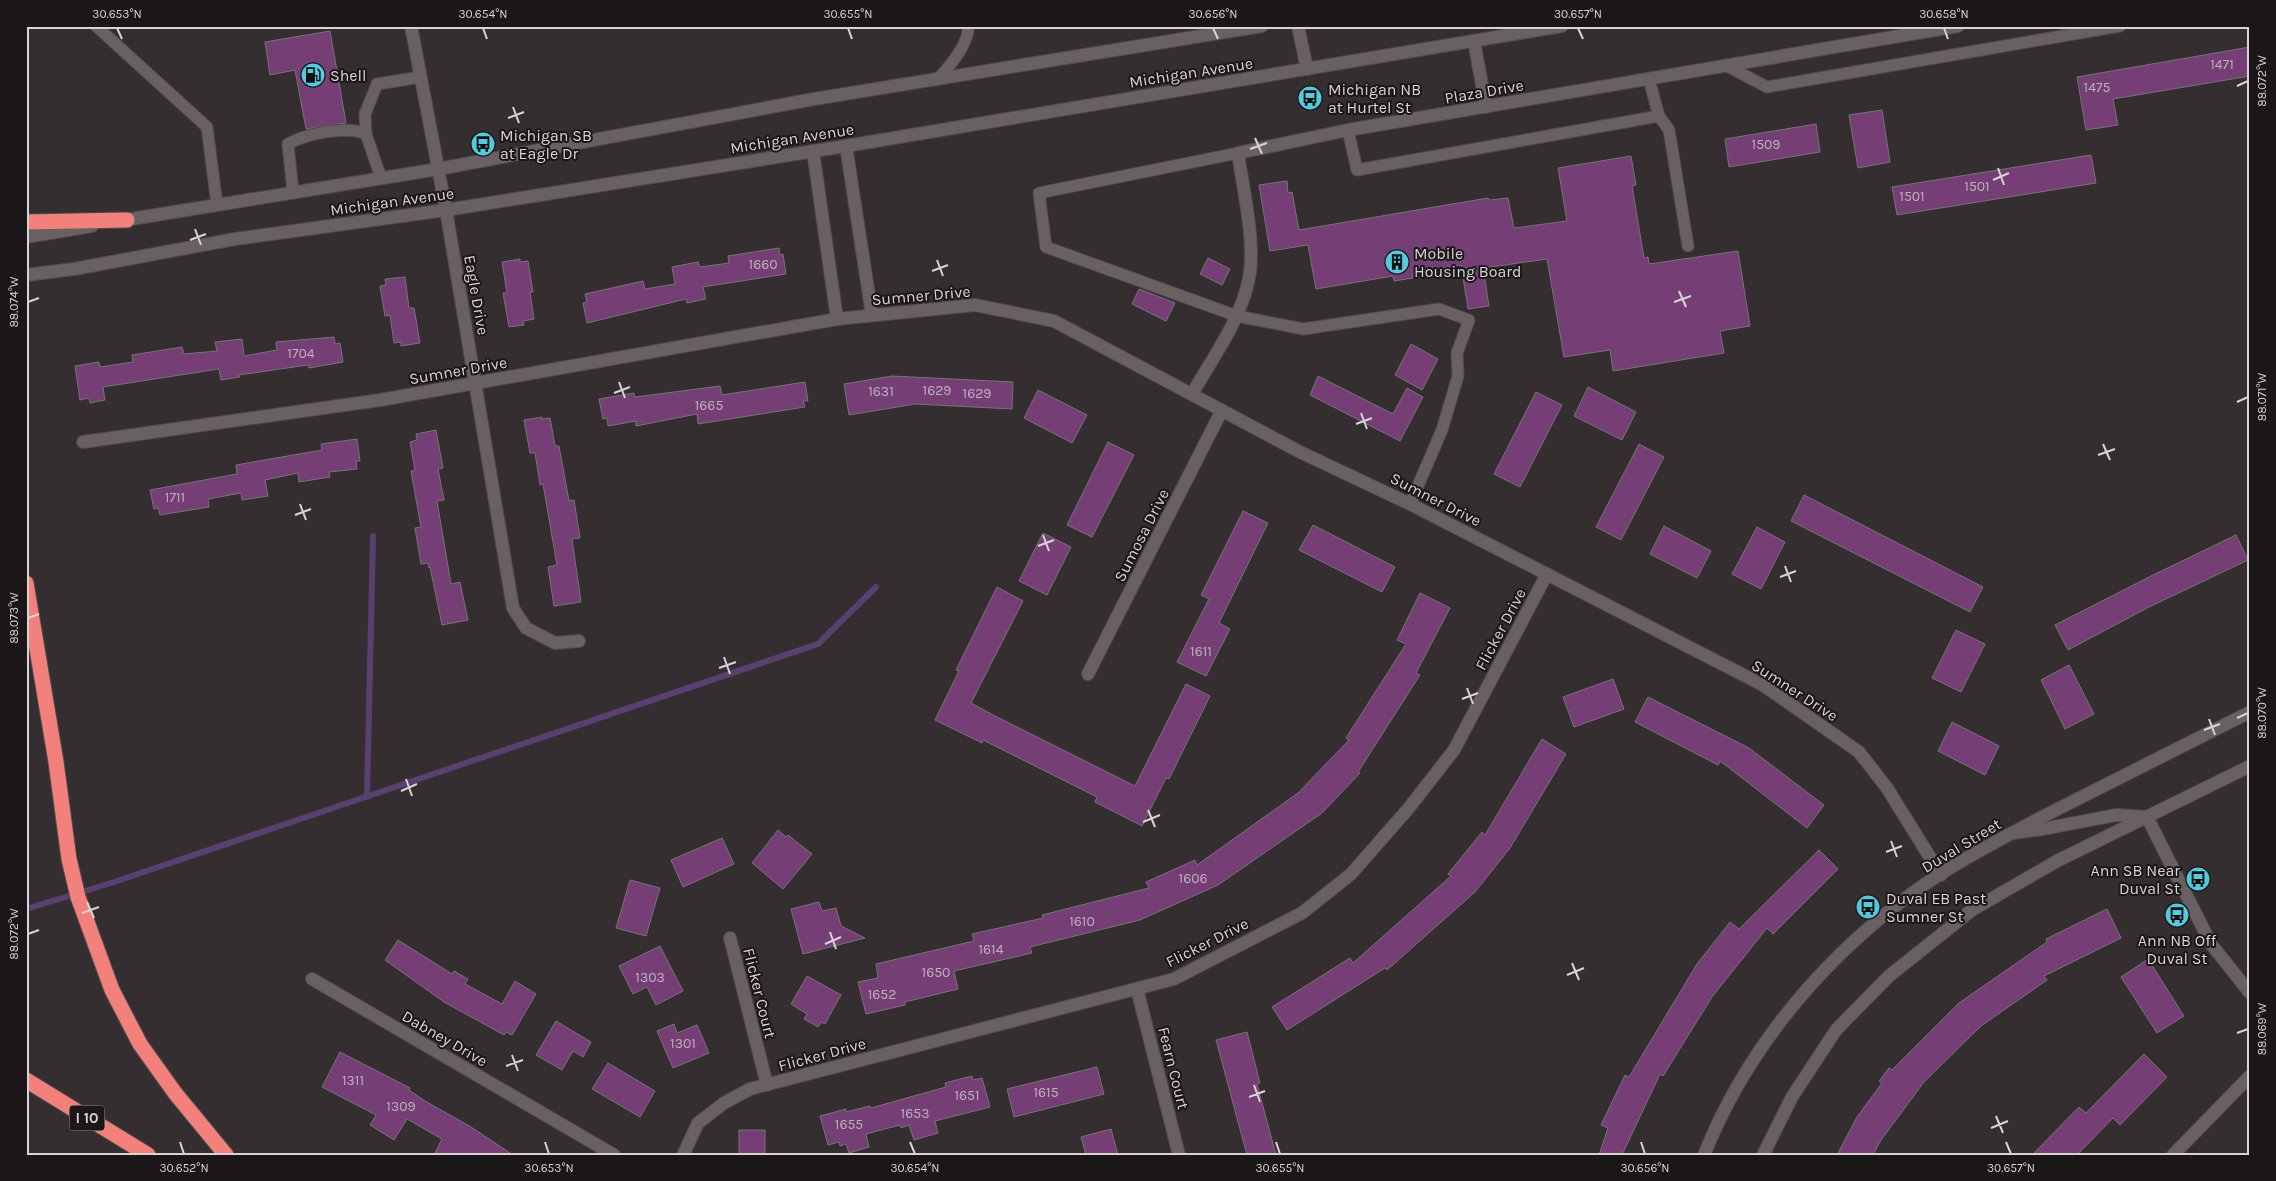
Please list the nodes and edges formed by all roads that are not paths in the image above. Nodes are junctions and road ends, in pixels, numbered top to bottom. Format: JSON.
{"nodes":[{"id":1,"x":96,"y":26,"type":"edge"},
{"id":2,"x":411,"y":26,"type":"edge"},
{"id":3,"x":968,"y":26,"type":"edge"},
{"id":4,"x":1262,"y":26,"type":"edge"},
{"id":5,"x":1298,"y":26,"type":"edge"},
{"id":6,"x":1562,"y":26,"type":"edge"},
{"id":7,"x":1958,"y":26,"type":"edge"},
{"id":8,"x":2120,"y":26,"type":"edge"},
{"id":9,"x":1474,"y":41,"type":"junction"},
{"id":10,"x":1725,"y":65,"type":"junction"},
{"id":11,"x":1307,"y":69,"type":"junction"},
{"id":12,"x":421,"y":77,"type":"junction"},
{"id":13,"x":938,"y":79,"type":"junction"},
{"id":14,"x":1650,"y":79,"type":"junction"},
{"id":15,"x":1486,"y":106,"type":"junction"},
{"id":16,"x":1659,"y":116,"type":"junction"},
{"id":17,"x":1348,"y":130,"type":"junction"},
{"id":18,"x":366,"y":134,"type":"junction"},
{"id":19,"x":846,"y":146,"type":"junction"},
{"id":20,"x":813,"y":151,"type":"junction"},
{"id":21,"x":1238,"y":153,"type":"junction"},
{"id":22,"x":438,"y":168,"type":"junction"},
{"id":23,"x":381,"y":178,"type":"junction"},
{"id":24,"x":293,"y":192,"type":"junction"},
{"id":25,"x":217,"y":205,"type":"junction"},
{"id":26,"x":446,"y":210,"type":"junction"},
{"id":27,"x":128,"y":220,"type":"junction"},
{"id":28,"x":26,"y":222,"type":"edge"},
{"id":29,"x":26,"y":237,"type":"edge"},
{"id":30,"x":1688,"y":246,"type":"dead end"},
{"id":31,"x":26,"y":275,"type":"edge"},
{"id":32,"x":872,"y":315,"type":"junction"},
{"id":33,"x":1237,"y":316,"type":"junction"},
{"id":34,"x":837,"y":319,"type":"junction"},
{"id":35,"x":476,"y":383,"type":"junction"},
{"id":36,"x":1192,"y":394,"type":"junction"},
{"id":37,"x":1222,"y":410,"type":"junction"},
{"id":38,"x":83,"y":442,"type":"dead end"},
{"id":39,"x":1410,"y":504,"type":"junction"},
{"id":40,"x":1548,"y":574,"type":"junction"},
{"id":41,"x":26,"y":583,"type":"edge"},
{"id":42,"x":579,"y":640,"type":"dead end"},
{"id":43,"x":1088,"y":674,"type":"dead end"},
{"id":44,"x":2250,"y":712,"type":"edge"},
{"id":45,"x":2250,"y":766,"type":"edge"},
{"id":46,"x":2147,"y":817,"type":"junction"},
{"id":47,"x":2012,"y":833,"type":"junction"},
{"id":48,"x":1941,"y":875,"type":"junction"},
{"id":49,"x":730,"y":938,"type":"dead end"},
{"id":50,"x":312,"y":979,"type":"dead end"},
{"id":51,"x":1137,"y":989,"type":"junction"},
{"id":52,"x":2250,"y":993,"type":"edge"},
{"id":53,"x":2250,"y":1076,"type":"edge"},
{"id":54,"x":26,"y":1080,"type":"edge"},
{"id":55,"x":767,"y":1085,"type":"junction"},
{"id":56,"x":148,"y":1155,"type":"edge"},
{"id":57,"x":226,"y":1155,"type":"edge"},
{"id":58,"x":614,"y":1155,"type":"edge"},
{"id":59,"x":683,"y":1155,"type":"edge"},
{"id":60,"x":1179,"y":1155,"type":"edge"},
{"id":61,"x":1704,"y":1155,"type":"edge"},
{"id":62,"x":1763,"y":1155,"type":"edge"},
{"id":63,"x":2173,"y":1155,"type":"edge"}],
"edges":[{"from":1,"to":25,"type":"lane"},
{"from":2,"to":12,"type":"street","name":"Eagle Drive"},
{"from":3,"to":13,"type":"lane"},
{"from":4,"to":13,"type":"street","name":"Michigan Avenue"},
{"from":5,"to":11,"type":"street"},
{"from":6,"to":9,"type":"street","name":"Michigan Avenue"},
{"from":7,"to":10,"type":"street","name":"Plaza Drive"},
{"from":8,"to":10,"type":"lane"},
{"from":9,"to":11,"type":"street","name":"Michigan Avenue"},
{"from":9,"to":15,"type":"street"},
{"from":10,"to":14,"type":"street","name":"Plaza Drive"},
{"from":11,"to":19,"type":"street","name":"Michigan Avenue"},
{"from":12,"to":18,"type":"lane"},
{"from":12,"to":22,"type":"street","name":"Eagle Drive"},
{"from":13,"to":22,"type":"street","name":"Michigan Avenue"},
{"from":14,"to":15,"type":"street","name":"Plaza Drive"},
{"from":14,"to":16,"type":"lane"},
{"from":15,"to":17,"type":"street","name":"Plaza Drive"},
{"from":16,"to":17,"type":"lane"},
{"from":16,"to":30,"type":"lane"},
{"from":17,"to":21,"type":"street","name":"Plaza Drive"},
{"from":18,"to":23,"type":"lane"},
{"from":18,"to":24,"type":"lane"},
{"from":19,"to":20,"type":"street","name":"Michigan Avenue"},
{"from":19,"to":32,"type":"street"},
{"from":20,"to":26,"type":"street","name":"Michigan Avenue"},
{"from":20,"to":34,"type":"street"},
{"from":21,"to":33,"type":"street"},
{"from":21,"to":33,"type":"lane"},
{"from":22,"to":23,"type":"street","name":"Michigan Avenue"},
{"from":22,"to":26,"type":"street","name":"Eagle Drive"},
{"from":23,"to":24,"type":"street","name":"Michigan Avenue"},
{"from":24,"to":25,"type":"street","name":"Michigan Avenue"},
{"from":25,"to":27,"type":"street","name":"Michigan Avenue"},
{"from":26,"to":31,"type":"street","name":"Michigan Avenue"},
{"from":26,"to":35,"type":"street","name":"Eagle Drive"},
{"from":27,"to":28,"type":"highway"},
{"from":27,"to":29,"type":"street","name":"Michigan Avenue"},
{"from":32,"to":34,"type":"street","name":"Sumner Drive"},
{"from":32,"to":36,"type":"street","name":"Sumner Drive"},
{"from":33,"to":36,"type":"street"},
{"from":33,"to":39,"type":"lane"},
{"from":34,"to":35,"type":"street","name":"Sumner Drive"},
{"from":35,"to":38,"type":"street","name":"Sumner Drive"},
{"from":35,"to":42,"type":"street","name":"Eagle Drive"},
{"from":36,"to":37,"type":"street","name":"Sumner Drive"},
{"from":37,"to":39,"type":"street","name":"Sumner Drive"},
{"from":37,"to":43,"type":"street","name":"Sumosa Drive"},
{"from":39,"to":40,"type":"street","name":"Sumner Drive"},
{"from":40,"to":48,"type":"street","name":"Sumner Drive"},
{"from":40,"to":51,"type":"street","name":"Flicker Drive"},
{"from":41,"to":57,"type":"highway"},
{"from":44,"to":47,"type":"street","name":"Duval Street"},
{"from":45,"to":46,"type":"street"},
{"from":46,"to":47,"type":"street"},
{"from":46,"to":52,"type":"street"},
{"from":46,"to":62,"type":"street"},
{"from":47,"to":48,"type":"street","name":"Duval Street"},
{"from":48,"to":61,"type":"street","name":"Duval Street"},
{"from":49,"to":55,"type":"street","name":"Flicker Court"},
{"from":50,"to":58,"type":"street","name":"Dabney Drive"},
{"from":51,"to":55,"type":"street","name":"Flicker Drive"},
{"from":51,"to":60,"type":"street","name":"Fearn Court"},
{"from":53,"to":63,"type":"street"},
{"from":54,"to":56,"type":"highway","number":"I 10"},
{"from":55,"to":59,"type":"street","name":"Flicker Drive"}]}
